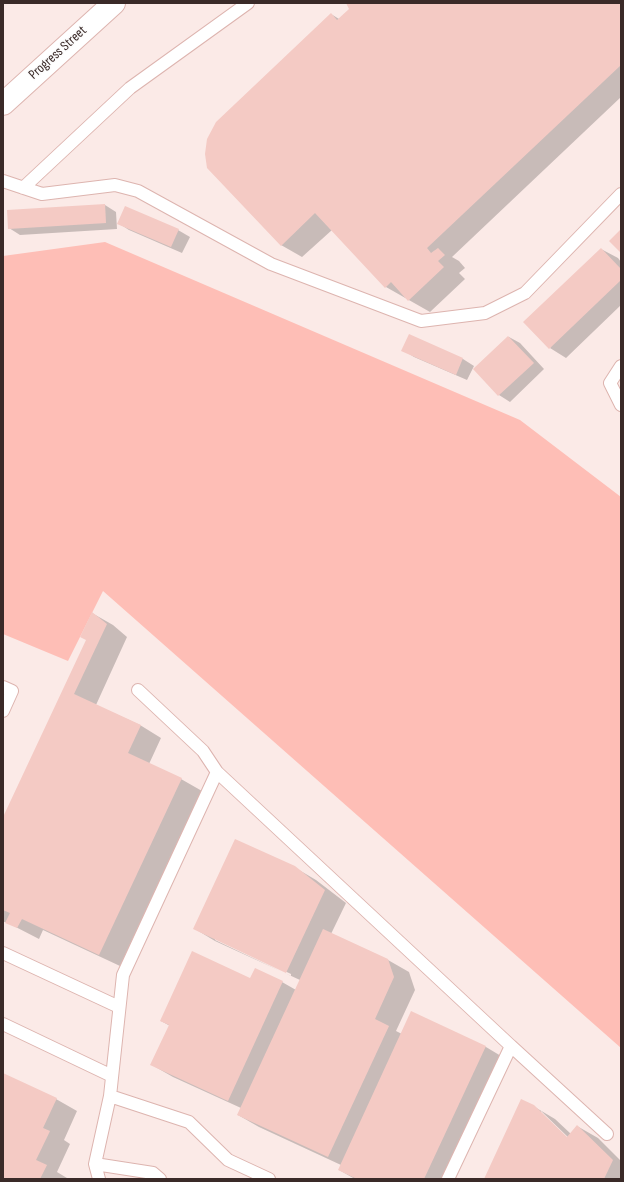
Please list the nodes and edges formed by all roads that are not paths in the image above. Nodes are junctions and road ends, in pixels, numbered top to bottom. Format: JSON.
{"nodes":[{"id":1,"x":114,"y":3,"type":"edge"},
{"id":2,"x":248,"y":3,"type":"edge"},
{"id":3,"x":3,"y":104,"type":"edge"},
{"id":4,"x":3,"y":181,"type":"edge"},
{"id":5,"x":23,"y":188,"type":"junction"},
{"id":6,"x":621,"y":194,"type":"edge"},
{"id":7,"x":621,"y":366,"type":"edge"},
{"id":8,"x":621,"y":406,"type":"edge"},
{"id":9,"x":3,"y":687,"type":"edge"},
{"id":10,"x":138,"y":690,"type":"dead end"},
{"id":11,"x":3,"y":711,"type":"edge"},
{"id":12,"x":217,"y":772,"type":"junction"},
{"id":13,"x":3,"y":952,"type":"edge"},
{"id":14,"x":120,"y":1007,"type":"junction"},
{"id":15,"x":3,"y":1024,"type":"edge"},
{"id":16,"x":512,"y":1046,"type":"junction"},
{"id":17,"x":112,"y":1076,"type":"junction"},
{"id":18,"x":110,"y":1096,"type":"junction"},
{"id":19,"x":607,"y":1134,"type":"dead end"},
{"id":20,"x":95,"y":1164,"type":"junction"},
{"id":21,"x":99,"y":1179,"type":"edge"},
{"id":22,"x":160,"y":1179,"type":"edge"},
{"id":23,"x":269,"y":1179,"type":"edge"},
{"id":24,"x":448,"y":1179,"type":"edge"}],
"edges":[{"from":1,"to":3,"type":"street","name":"Progress Street"},
{"from":2,"to":5,"type":"lane"},
{"from":4,"to":5,"type":"lane"},
{"from":5,"to":6,"type":"lane"},
{"from":7,"to":8,"type":"lane"},
{"from":9,"to":11,"type":"lane"},
{"from":10,"to":12,"type":"lane"},
{"from":12,"to":14,"type":"lane"},
{"from":12,"to":16,"type":"lane"},
{"from":13,"to":14,"type":"lane"},
{"from":14,"to":17,"type":"lane"},
{"from":15,"to":17,"type":"lane"},
{"from":16,"to":19,"type":"lane"},
{"from":16,"to":24,"type":"lane"},
{"from":17,"to":18,"type":"lane"},
{"from":18,"to":20,"type":"lane"},
{"from":18,"to":23,"type":"lane"},
{"from":20,"to":21,"type":"lane"},
{"from":20,"to":22,"type":"lane"}]}
